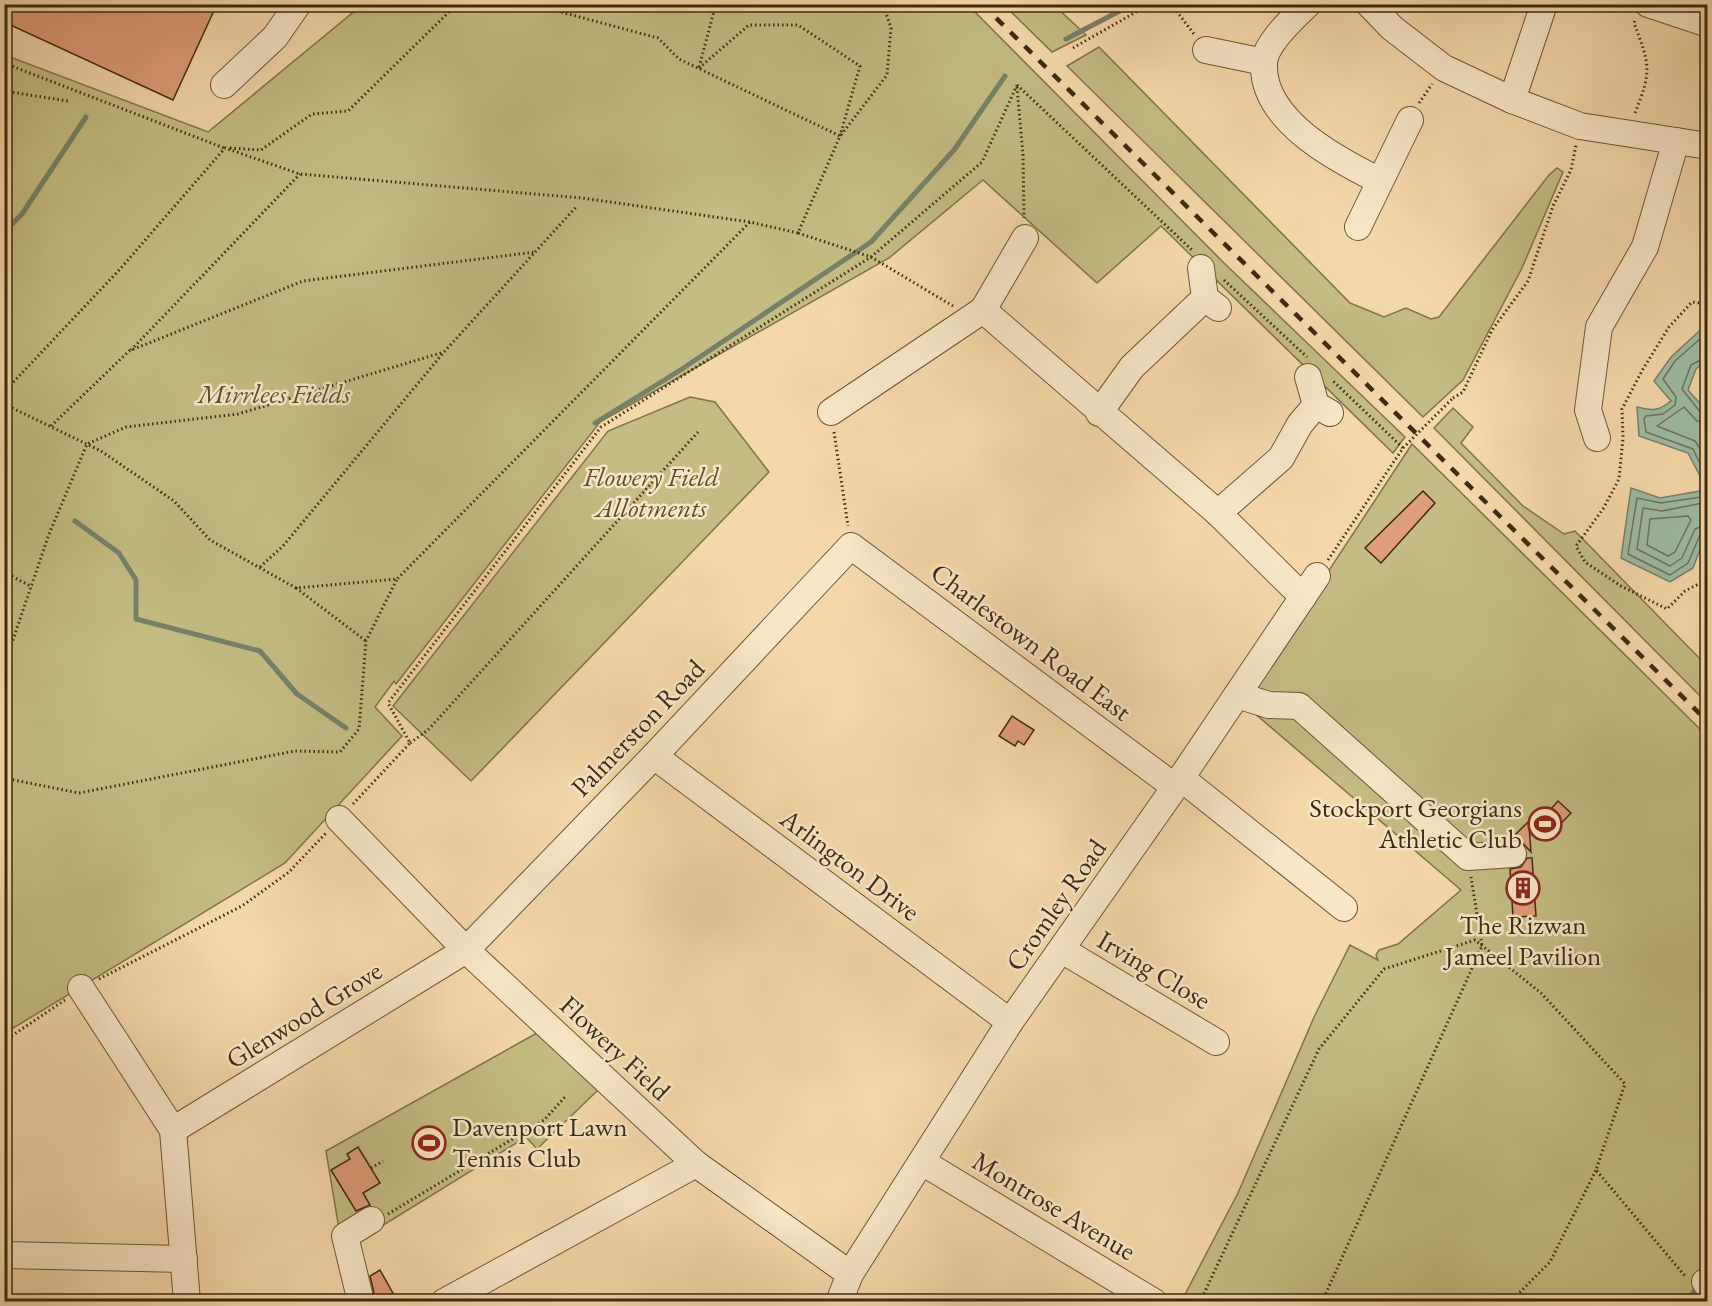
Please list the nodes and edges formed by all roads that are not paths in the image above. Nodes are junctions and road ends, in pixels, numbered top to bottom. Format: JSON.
{"nodes":[{"id":1,"x":298,"y":4,"type":"edge"},
{"id":2,"x":1308,"y":4,"type":"edge"},
{"id":3,"x":1369,"y":4,"type":"edge"},
{"id":4,"x":1544,"y":4,"type":"edge"},
{"id":5,"x":1643,"y":9,"type":"edge"},
{"id":6,"x":1707,"y":24,"type":"edge"},
{"id":7,"x":1206,"y":50,"type":"road end"},
{"id":8,"x":1264,"y":62,"type":"junction"},
{"id":9,"x":224,"y":85,"type":"dead end"},
{"id":10,"x":1512,"y":100,"type":"junction"},
{"id":11,"x":1410,"y":120,"type":"road end"},
{"id":12,"x":1676,"y":141,"type":"junction"},
{"id":13,"x":1707,"y":146,"type":"edge"},
{"id":14,"x":1378,"y":180,"type":"junction"},
{"id":15,"x":1358,"y":227,"type":"dead end"},
{"id":16,"x":1025,"y":238,"type":"road end"},
{"id":17,"x":1201,"y":268,"type":"dead end"},
{"id":18,"x":976,"y":314,"type":"junction"},
{"id":19,"x":1308,"y":377,"type":"dead end"},
{"id":20,"x":831,"y":412,"type":"road end"},
{"id":21,"x":1100,"y":413,"type":"junction"},
{"id":22,"x":1597,"y":438,"type":"dead end"},
{"id":23,"x":1218,"y":513,"type":"junction"},
{"id":24,"x":851,"y":546,"type":"joint"},
{"id":25,"x":1237,"y":695,"type":"junction"},
{"id":26,"x":654,"y":756,"type":"junction"},
{"id":27,"x":1178,"y":783,"type":"junction"},
{"id":28,"x":339,"y":819,"type":"road end"},
{"id":29,"x":1513,"y":854,"type":"dead end"},
{"id":30,"x":1344,"y":908,"type":"dead end"},
{"id":31,"x":466,"y":950,"type":"junction"},
{"id":32,"x":1062,"y":950,"type":"junction"},
{"id":33,"x":81,"y":988,"type":"road end"},
{"id":34,"x":1010,"y":1022,"type":"junction"},
{"id":35,"x":1216,"y":1042,"type":"dead end"},
{"id":36,"x":173,"y":1130,"type":"junction"},
{"id":37,"x":922,"y":1162,"type":"junction"},
{"id":38,"x":696,"y":1164,"type":"junction"},
{"id":39,"x":371,"y":1220,"type":"road end"},
{"id":40,"x":4,"y":1255,"type":"edge"},
{"id":41,"x":184,"y":1260,"type":"junction"},
{"id":42,"x":850,"y":1274,"type":"junction"},
{"id":43,"x":187,"y":1302,"type":"edge"},
{"id":44,"x":361,"y":1302,"type":"edge"},
{"id":45,"x":444,"y":1302,"type":"edge"},
{"id":46,"x":838,"y":1302,"type":"edge"},
{"id":47,"x":1154,"y":1302,"type":"edge"}],
"edges":[{"from":1,"to":9,"type":"street"},
{"from":2,"to":8,"type":"street"},
{"from":3,"to":10,"type":"street"},
{"from":4,"to":10,"type":"street"},
{"from":5,"to":6,"type":"street"},
{"from":7,"to":8,"type":"street"},
{"from":8,"to":14,"type":"street"},
{"from":10,"to":12,"type":"street"},
{"from":11,"to":14,"type":"street"},
{"from":12,"to":13,"type":"street"},
{"from":12,"to":22,"type":"street"},
{"from":14,"to":15,"type":"street"},
{"from":16,"to":18,"type":"street"},
{"from":17,"to":21,"type":"street"},
{"from":18,"to":20,"type":"street"},
{"from":18,"to":21,"type":"street"},
{"from":19,"to":23,"type":"street"},
{"from":21,"to":23,"type":"street"},
{"from":23,"to":25,"type":"street","name":"Cromley Road"},
{"from":24,"to":26,"type":"street","name":"Palmerston Road"},
{"from":24,"to":27,"type":"street","name":"Charlestown Road East"},
{"from":25,"to":27,"type":"street","name":"Cromley Road"},
{"from":25,"to":29,"type":"street"},
{"from":26,"to":31,"type":"street","name":"Palmerston Road"},
{"from":26,"to":34,"type":"street","name":"Arlington Drive"},
{"from":27,"to":30,"type":"street","name":"Charlestown Road East"},
{"from":27,"to":32,"type":"street","name":"Cromley Road"},
{"from":28,"to":31,"type":"street","name":"Flowery Field"},
{"from":31,"to":36,"type":"street","name":"Glenwood Grove"},
{"from":31,"to":38,"type":"street","name":"Flowery Field"},
{"from":32,"to":34,"type":"street","name":"Cromley Road"},
{"from":32,"to":35,"type":"street","name":"Irving Close"},
{"from":33,"to":36,"type":"street"},
{"from":34,"to":37,"type":"street","name":"Cromley Road"},
{"from":36,"to":41,"type":"street"},
{"from":37,"to":42,"type":"street","name":"Cromley Road"},
{"from":37,"to":47,"type":"street","name":"Montrose Avenue"},
{"from":38,"to":42,"type":"street","name":"Flowery Field"},
{"from":38,"to":45,"type":"street"},
{"from":39,"to":44,"type":"street"},
{"from":40,"to":41,"type":"street"},
{"from":41,"to":43,"type":"street"},
{"from":42,"to":46,"type":"street"}]}
